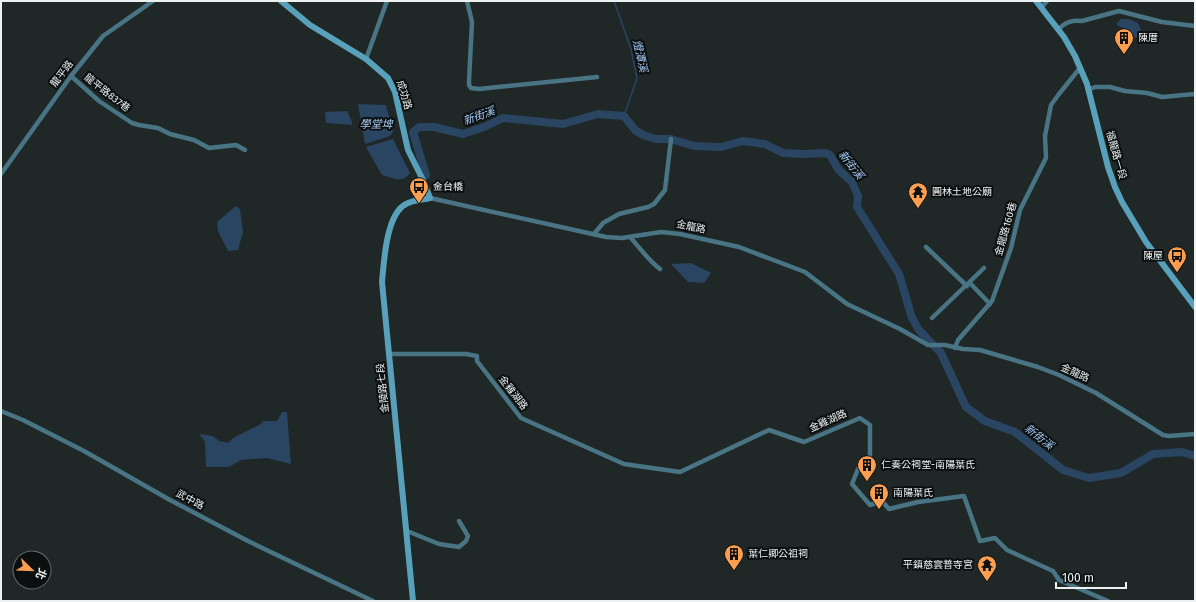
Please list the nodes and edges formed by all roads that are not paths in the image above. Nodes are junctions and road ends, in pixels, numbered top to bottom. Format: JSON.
{"nodes":[{"id":1,"x":153,"y":1,"type":"edge"},
{"id":2,"x":281,"y":1,"type":"edge"},
{"id":3,"x":388,"y":1,"type":"edge"},
{"id":4,"x":467,"y":1,"type":"edge"},
{"id":5,"x":1036,"y":1,"type":"edge"},
{"id":6,"x":1047,"y":1,"type":"edge"},
{"id":7,"x":1041,"y":8,"type":"junction"},
{"id":8,"x":1195,"y":26,"type":"edge"},
{"id":9,"x":1058,"y":30,"type":"junction"},
{"id":10,"x":366,"y":59,"type":"junction"},
{"id":11,"x":1080,"y":68,"type":"junction"},
{"id":12,"x":71,"y":76,"type":"junction"},
{"id":13,"x":597,"y":77,"type":"dead end"},
{"id":14,"x":1088,"y":90,"type":"junction"},
{"id":15,"x":1195,"y":94,"type":"edge"},
{"id":16,"x":671,"y":138,"type":"dead end"},
{"id":17,"x":245,"y":150,"type":"dead end"},
{"id":18,"x":1,"y":174,"type":"edge"},
{"id":19,"x":430,"y":198,"type":"junction"},
{"id":20,"x":594,"y":234,"type":"junction"},
{"id":21,"x":630,"y":237,"type":"junction"},
{"id":22,"x":926,"y":247,"type":"dead end"},
{"id":23,"x":984,"y":268,"type":"dead end"},
{"id":24,"x":660,"y":269,"type":"dead end"},
{"id":25,"x":968,"y":284,"type":"junction"},
{"id":26,"x":990,"y":304,"type":"junction"},
{"id":27,"x":1195,"y":307,"type":"edge"},
{"id":28,"x":932,"y":318,"type":"dead end"},
{"id":29,"x":955,"y":348,"type":"junction"},
{"id":30,"x":389,"y":354,"type":"junction"},
{"id":31,"x":1,"y":412,"type":"edge"},
{"id":32,"x":1195,"y":434,"type":"edge"},
{"id":33,"x":459,"y":521,"type":"dead end"},
{"id":34,"x":407,"y":532,"type":"junction"},
{"id":35,"x":373,"y":601,"type":"edge"},
{"id":36,"x":412,"y":601,"type":"edge"},
{"id":37,"x":1108,"y":601,"type":"edge"}],
"edges":[{"from":1,"to":12,"type":"street","name":"龍平路"},
{"from":2,"to":10,"type":"street","name":"成功路"},
{"from":3,"to":10,"type":"street"},
{"from":4,"to":13,"type":"street"},
{"from":5,"to":7,"type":"street","name":"福龍路一段"},
{"from":6,"to":7,"type":"street"},
{"from":7,"to":9,"type":"street","name":"福龍路一段"},
{"from":8,"to":9,"type":"street"},
{"from":9,"to":11,"type":"street","name":"福龍路一段"},
{"from":10,"to":19,"type":"street","name":"成功路"},
{"from":11,"to":14,"type":"street","name":"福龍路一段"},
{"from":11,"to":26,"type":"street","name":"金龍路160巷"},
{"from":12,"to":17,"type":"street","name":"龍平路837巷"},
{"from":12,"to":18,"type":"street","name":"龍平路"},
{"from":14,"to":15,"type":"street"},
{"from":14,"to":27,"type":"street","name":"福龍路一段"},
{"from":16,"to":20,"type":"street"},
{"from":19,"to":20,"type":"street","name":"金龍路"},
{"from":19,"to":30,"type":"street","name":"金陵路七段"},
{"from":20,"to":21,"type":"street","name":"金龍路"},
{"from":21,"to":24,"type":"street"},
{"from":21,"to":29,"type":"street","name":"金龍路"},
{"from":22,"to":25,"type":"street"},
{"from":23,"to":25,"type":"street"},
{"from":25,"to":26,"type":"street"},
{"from":25,"to":28,"type":"street"},
{"from":26,"to":29,"type":"street","name":"金龍路160巷"},
{"from":29,"to":32,"type":"street","name":"金龍路"},
{"from":30,"to":34,"type":"street","name":"金陵路七段"},
{"from":30,"to":37,"type":"street","name":"金雞湖路"},
{"from":31,"to":35,"type":"street","name":"武中路"},
{"from":33,"to":34,"type":"street"},
{"from":34,"to":36,"type":"street","name":"金陵路七段"}]}
